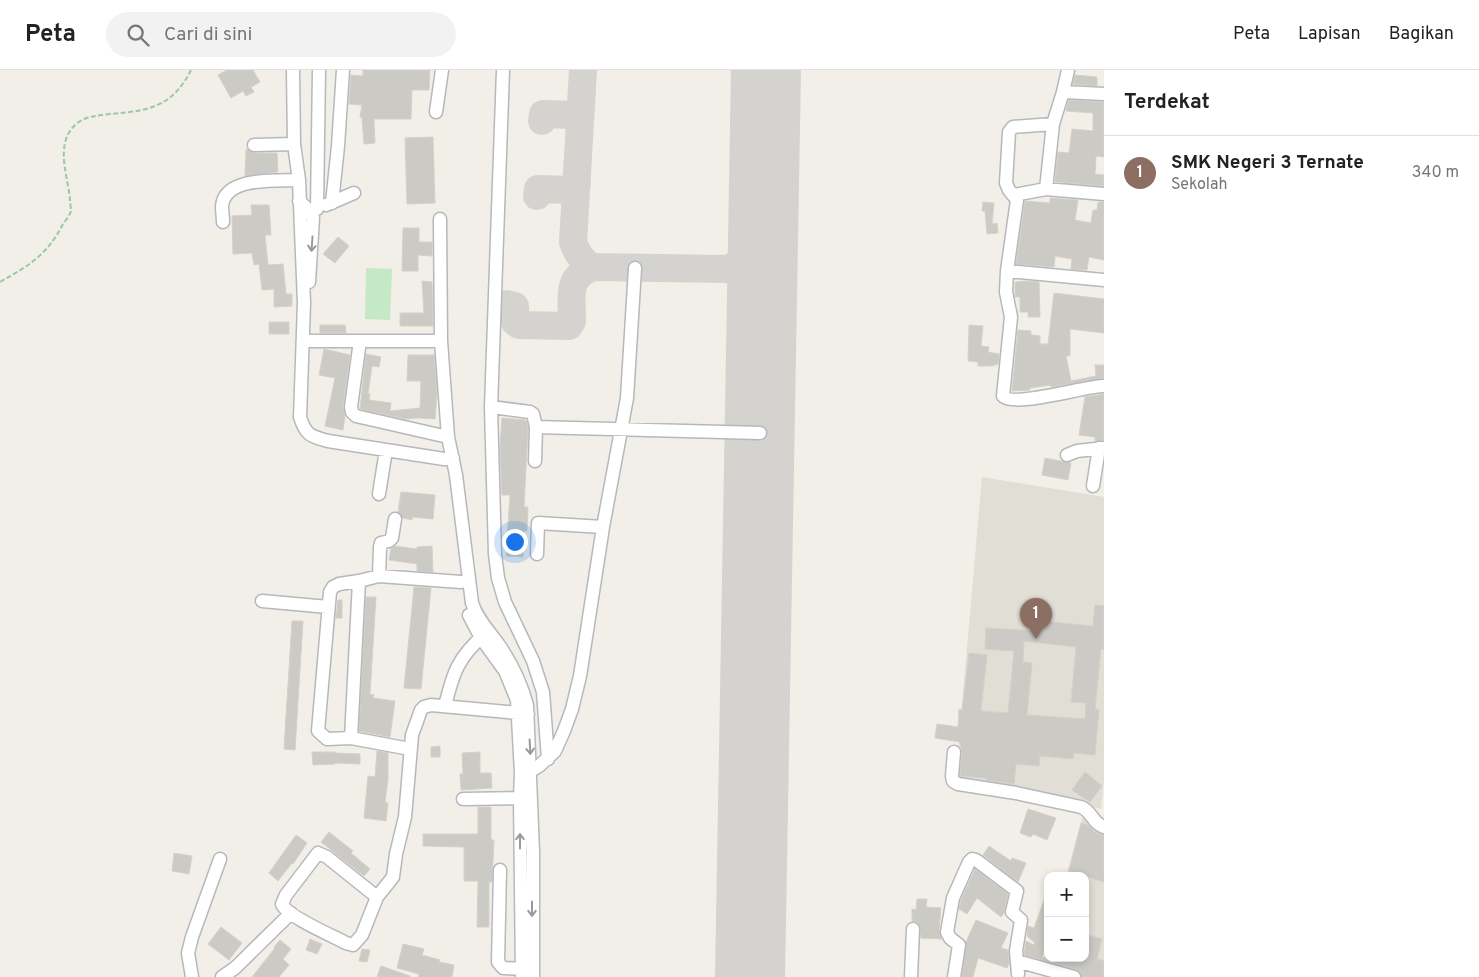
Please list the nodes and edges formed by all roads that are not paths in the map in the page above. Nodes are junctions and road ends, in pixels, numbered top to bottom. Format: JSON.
{"nodes":[{"id":1,"x":292,"y":70,"type":"edge"},
{"id":2,"x":319,"y":70,"type":"edge"},
{"id":3,"x":343,"y":70,"type":"edge"},
{"id":4,"x":442,"y":70,"type":"edge"},
{"id":5,"x":503,"y":70,"type":"edge"},
{"id":6,"x":1068,"y":70,"type":"edge"},
{"id":7,"x":1063,"y":92,"type":"junction"},
{"id":8,"x":1104,"y":94,"type":"edge"},
{"id":9,"x":436,"y":112,"type":"dead end"},
{"id":10,"x":1053,"y":124,"type":"junction"},
{"id":11,"x":294,"y":144,"type":"junction"},
{"id":12,"x":254,"y":145,"type":"dead end"},
{"id":13,"x":298,"y":180,"type":"junction"},
{"id":14,"x":1046,"y":189,"type":"junction"},
{"id":15,"x":354,"y":193,"type":"dead end"},
{"id":16,"x":1104,"y":194,"type":"edge"},
{"id":17,"x":1014,"y":195,"type":"junction"},
{"id":18,"x":299,"y":201,"type":"junction"},
{"id":19,"x":332,"y":203,"type":"junction"},
{"id":20,"x":314,"y":210,"type":"junction"},
{"id":21,"x":440,"y":219,"type":"dead end"},
{"id":22,"x":223,"y":222,"type":"dead end"},
{"id":23,"x":635,"y":268,"type":"dead end"},
{"id":24,"x":1007,"y":271,"type":"junction"},
{"id":25,"x":1104,"y":280,"type":"edge"},
{"id":26,"x":360,"y":341,"type":"junction"},
{"id":27,"x":441,"y":341,"type":"junction"},
{"id":28,"x":309,"y":342,"type":"junction"},
{"id":29,"x":1104,"y":386,"type":"edge"},
{"id":30,"x":490,"y":406,"type":"junction"},
{"id":31,"x":536,"y":427,"type":"junction"},
{"id":32,"x":622,"y":430,"type":"junction"},
{"id":33,"x":760,"y":433,"type":"dead end"},
{"id":34,"x":448,"y":437,"type":"junction"},
{"id":35,"x":1101,"y":448,"type":"edge"},
{"id":36,"x":386,"y":450,"type":"junction"},
{"id":37,"x":448,"y":455,"type":"junction"},
{"id":38,"x":1067,"y":455,"type":"dead end"},
{"id":39,"x":534,"y":461,"type":"dead end"},
{"id":40,"x":1093,"y":486,"type":"dead end"},
{"id":41,"x":379,"y":494,"type":"dead end"},
{"id":42,"x":395,"y":519,"type":"dead end"},
{"id":43,"x":603,"y":527,"type":"junction"},
{"id":44,"x":537,"y":554,"type":"dead end"},
{"id":45,"x":379,"y":576,"type":"junction"},
{"id":46,"x":359,"y":581,"type":"junction"},
{"id":47,"x":461,"y":582,"type":"junction"},
{"id":48,"x":262,"y":601,"type":"dead end"},
{"id":49,"x":328,"y":607,"type":"junction"},
{"id":50,"x":484,"y":635,"type":"junction"},
{"id":51,"x":445,"y":706,"type":"junction"},
{"id":52,"x":522,"y":715,"type":"junction"},
{"id":53,"x":351,"y":738,"type":"junction"},
{"id":54,"x":410,"y":749,"type":"junction"},
{"id":55,"x":954,"y":752,"type":"dead end"},
{"id":56,"x":548,"y":759,"type":"junction"},
{"id":57,"x":526,"y":772,"type":"junction"},
{"id":58,"x":526,"y":798,"type":"junction"},
{"id":59,"x":464,"y":799,"type":"dead end"},
{"id":60,"x":1104,"y":827,"type":"edge"},
{"id":61,"x":220,"y":859,"type":"dead end"},
{"id":62,"x":500,"y":870,"type":"dead end"},
{"id":63,"x":377,"y":896,"type":"junction"},
{"id":64,"x":291,"y":913,"type":"junction"},
{"id":65,"x":913,"y":929,"type":"dead end"},
{"id":66,"x":527,"y":973,"type":"edge"},
{"id":67,"x":192,"y":977,"type":"edge"},
{"id":68,"x":222,"y":977,"type":"edge"},
{"id":69,"x":911,"y":977,"type":"edge"},
{"id":70,"x":954,"y":977,"type":"edge"},
{"id":71,"x":1074,"y":977,"type":"edge"}],
"edges":[{"from":1,"to":11,"type":"street"},
{"from":2,"to":20,"type":"street"},
{"from":3,"to":19,"type":"street"},
{"from":4,"to":9,"type":"street"},
{"from":5,"to":30,"type":"street"},
{"from":6,"to":7,"type":"street"},
{"from":7,"to":8,"type":"street"},
{"from":7,"to":10,"type":"street"},
{"from":10,"to":14,"type":"street"},
{"from":10,"to":17,"type":"street"},
{"from":11,"to":12,"type":"street"},
{"from":11,"to":13,"type":"street"},
{"from":13,"to":18,"type":"street"},
{"from":13,"to":22,"type":"street"},
{"from":14,"to":16,"type":"street"},
{"from":14,"to":17,"type":"street"},
{"from":15,"to":19,"type":"street"},
{"from":17,"to":24,"type":"street"},
{"from":18,"to":20,"type":"street"},
{"from":18,"to":36,"type":"street"},
{"from":19,"to":20,"type":"street"},
{"from":20,"to":28,"type":"street","one_way":true},
{"from":21,"to":27,"type":"street"},
{"from":23,"to":32,"type":"street"},
{"from":24,"to":25,"type":"street"},
{"from":24,"to":29,"type":"street"},
{"from":26,"to":27,"type":"street"},
{"from":26,"to":28,"type":"street"},
{"from":26,"to":34,"type":"street"},
{"from":27,"to":34,"type":"street"},
{"from":28,"to":37,"type":"street"},
{"from":30,"to":31,"type":"street"},
{"from":30,"to":56,"type":"street"},
{"from":31,"to":32,"type":"street"},
{"from":31,"to":39,"type":"street"},
{"from":32,"to":33,"type":"street"},
{"from":32,"to":43,"type":"street"},
{"from":34,"to":37,"type":"street"},
{"from":35,"to":38,"type":"street"},
{"from":35,"to":40,"type":"street"},
{"from":36,"to":37,"type":"street"},
{"from":36,"to":41,"type":"street"},
{"from":37,"to":47,"type":"street"},
{"from":37,"to":50,"type":"street"},
{"from":42,"to":45,"type":"street"},
{"from":43,"to":44,"type":"street"},
{"from":43,"to":56,"type":"street"},
{"from":45,"to":46,"type":"street"},
{"from":45,"to":47,"type":"street"},
{"from":46,"to":49,"type":"street"},
{"from":46,"to":53,"type":"street"},
{"from":47,"to":50,"type":"street"},
{"from":48,"to":49,"type":"street"},
{"from":49,"to":53,"type":"street"},
{"from":50,"to":51,"type":"street"},
{"from":50,"to":52,"type":"street"},
{"from":51,"to":52,"type":"street"},
{"from":51,"to":54,"type":"street"},
{"from":52,"to":57,"type":"street"},
{"from":53,"to":54,"type":"street"},
{"from":54,"to":63,"type":"street"},
{"from":55,"to":60,"type":"street"},
{"from":56,"to":57,"type":"street"},
{"from":57,"to":58,"type":"street"},
{"from":58,"to":59,"type":"street"},
{"from":58,"to":66,"type":"street"},
{"from":61,"to":67,"type":"street"},
{"from":62,"to":66,"type":"street"},
{"from":63,"to":64,"type":"street"},
{"from":63,"to":64,"type":"street"},
{"from":64,"to":68,"type":"street"},
{"from":65,"to":69,"type":"street"},
{"from":70,"to":71,"type":"street"}]}
